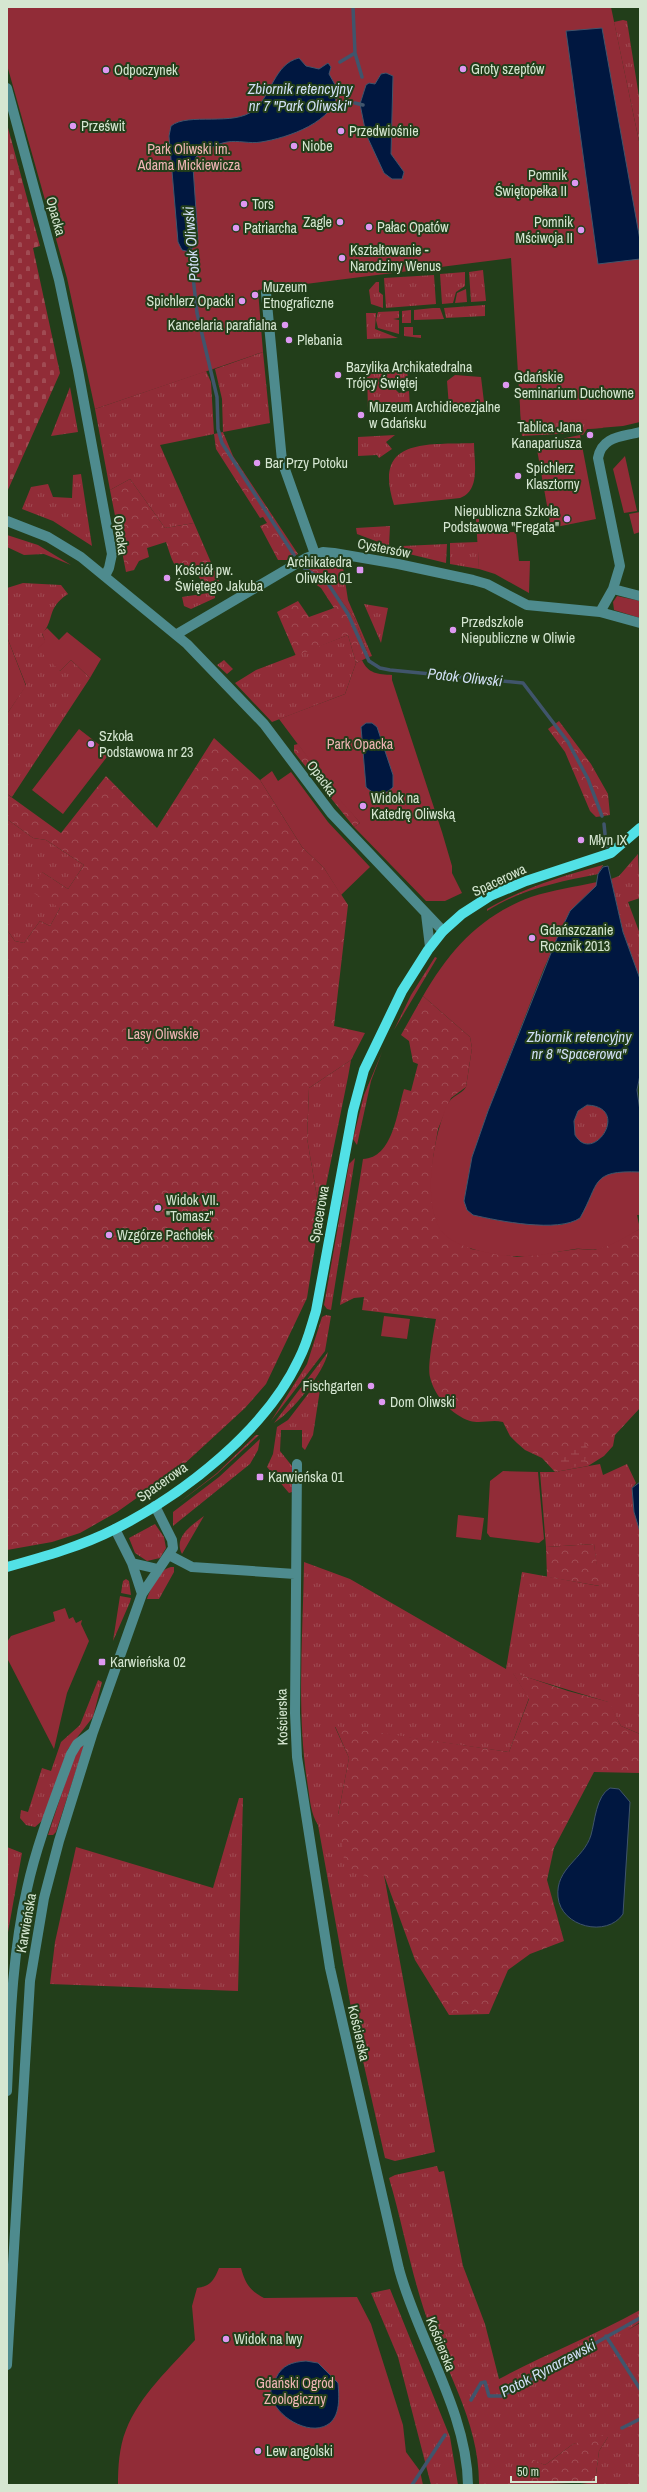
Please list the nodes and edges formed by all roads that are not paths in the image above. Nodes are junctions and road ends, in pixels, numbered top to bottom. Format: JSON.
{"nodes":[{"id":1,"x":7,"y":88,"type":"edge"},
{"id":2,"x":266,"y":293,"type":"dead end"},
{"id":3,"x":640,"y":432,"type":"edge"},
{"id":4,"x":7,"y":521,"type":"edge"},
{"id":5,"x":315,"y":554,"type":"junction"},
{"id":6,"x":105,"y":576,"type":"junction"},
{"id":7,"x":613,"y":589,"type":"junction"},
{"id":8,"x":640,"y":596,"type":"edge"},
{"id":9,"x":600,"y":612,"type":"junction"},
{"id":10,"x":640,"y":623,"type":"edge"},
{"id":11,"x":177,"y":634,"type":"junction"},
{"id":12,"x":640,"y":828,"type":"edge"},
{"id":13,"x":426,"y":914,"type":"junction"},
{"id":14,"x":443,"y":931,"type":"junction"},
{"id":15,"x":430,"y":947,"type":"junction"},
{"id":16,"x":297,"y":1464,"type":"dead end"},
{"id":17,"x":155,"y":1506,"type":"junction"},
{"id":18,"x":115,"y":1529,"type":"junction"},
{"id":19,"x":169,"y":1555,"type":"junction"},
{"id":20,"x":132,"y":1563,"type":"junction"},
{"id":21,"x":7,"y":1567,"type":"edge"},
{"id":22,"x":158,"y":1569,"type":"junction"},
{"id":23,"x":295,"y":1574,"type":"junction"},
{"id":24,"x":142,"y":1594,"type":"junction"},
{"id":25,"x":93,"y":1732,"type":"junction"},
{"id":26,"x":7,"y":2091,"type":"edge"},
{"id":27,"x":7,"y":2365,"type":"edge"},
{"id":28,"x":468,"y":2485,"type":"edge"}],
"edges":[{"from":1,"to":6,"type":"street","name":"Opacka"},
{"from":2,"to":5,"type":"street"},
{"from":3,"to":7,"type":"street"},
{"from":4,"to":6,"type":"street"},
{"from":5,"to":9,"type":"street","name":"Cystersów"},
{"from":5,"to":11,"type":"street","name":"Cystersów"},
{"from":6,"to":11,"type":"street","name":"Opacka"},
{"from":7,"to":8,"type":"street"},
{"from":7,"to":9,"type":"street"},
{"from":9,"to":10,"type":"street","name":"Cystersów"},
{"from":11,"to":13,"type":"street","name":"Opacka"},
{"from":12,"to":14,"type":"main road","name":"Spacerowa"},
{"from":13,"to":14,"type":"street","name":"Opacka"},
{"from":13,"to":15,"type":"street"},
{"from":14,"to":15,"type":"main road","name":"Spacerowa"},
{"from":15,"to":17,"type":"main road","name":"Spacerowa"},
{"from":16,"to":23,"type":"street","name":"Kościerska"},
{"from":17,"to":18,"type":"main road","name":"Spacerowa"},
{"from":17,"to":19,"type":"street"},
{"from":18,"to":20,"type":"street"},
{"from":18,"to":21,"type":"main road","name":"Spacerowa"},
{"from":19,"to":22,"type":"street","name":"Karwieńska"},
{"from":19,"to":23,"type":"street"},
{"from":20,"to":22,"type":"street"},
{"from":20,"to":24,"type":"street"},
{"from":22,"to":24,"type":"street","name":"Karwieńska"},
{"from":23,"to":28,"type":"street","name":"Kościerska"},
{"from":24,"to":25,"type":"street","name":"Karwieńska"},
{"from":25,"to":26,"type":"street","name":"Karwieńska"},
{"from":25,"to":27,"type":"street","name":"Karwieńska"}]}
